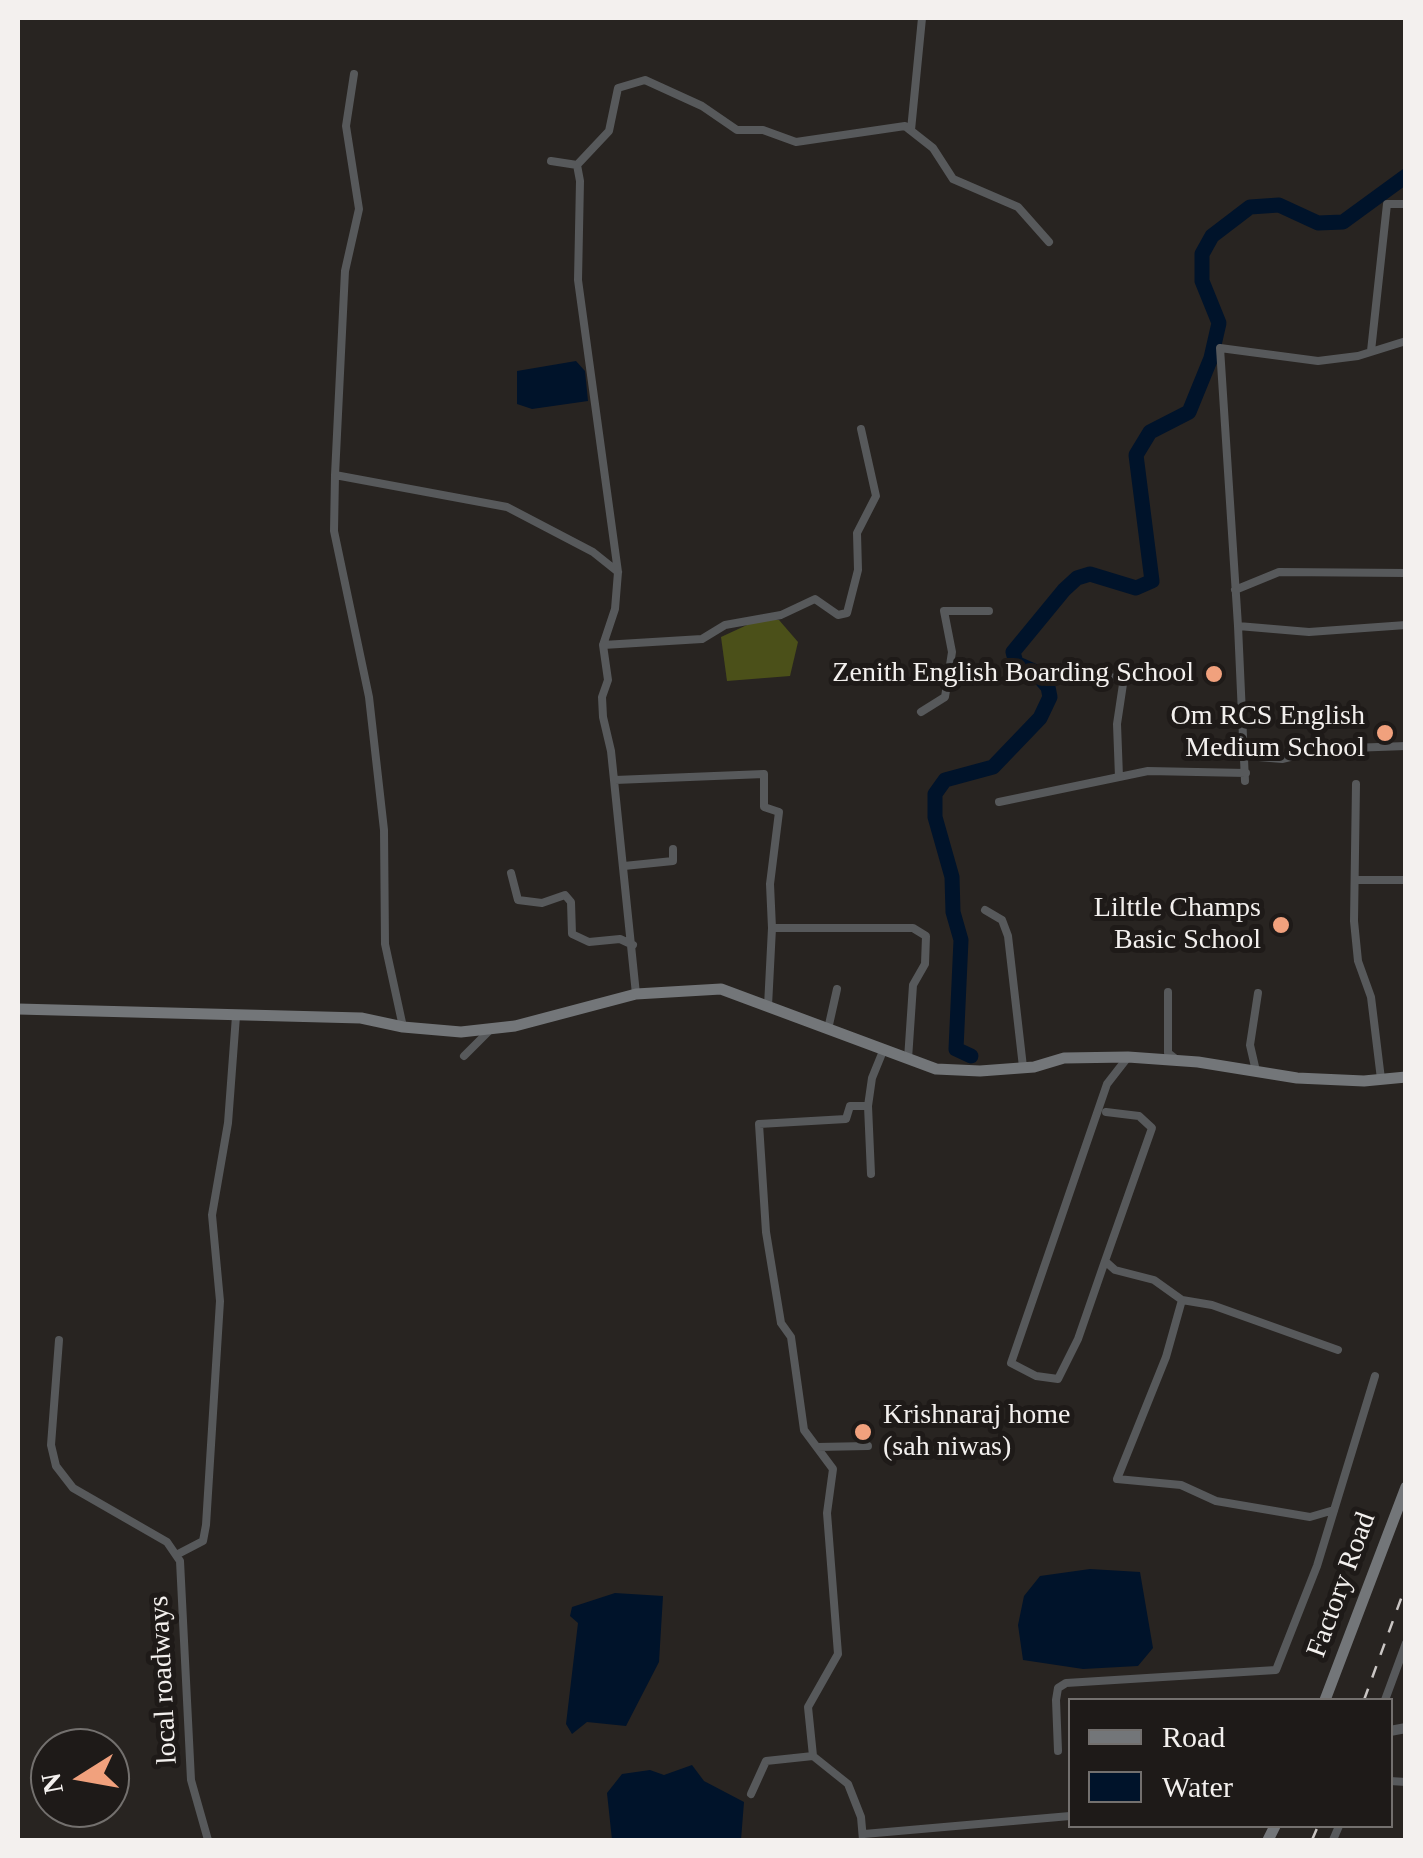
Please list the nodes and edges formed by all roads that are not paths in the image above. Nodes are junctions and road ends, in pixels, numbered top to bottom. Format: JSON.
{"nodes":[{"id":1,"x":922,"y":18,"type":"edge"},
{"id":2,"x":354,"y":74,"type":"dead end"},
{"id":3,"x":912,"y":130,"type":"junction"},
{"id":4,"x":550,"y":161,"type":"dead end"},
{"id":5,"x":577,"y":165,"type":"junction"},
{"id":6,"x":1406,"y":204,"type":"edge"},
{"id":7,"x":1049,"y":242,"type":"dead end"},
{"id":8,"x":1406,"y":342,"type":"edge"},
{"id":9,"x":1371,"y":351,"type":"junction"},
{"id":10,"x":861,"y":429,"type":"dead end"},
{"id":11,"x":335,"y":475,"type":"junction"},
{"id":12,"x":618,"y":572,"type":"junction"},
{"id":13,"x":1406,"y":573,"type":"edge"},
{"id":14,"x":1235,"y":590,"type":"junction"},
{"id":15,"x":989,"y":611,"type":"dead end"},
{"id":16,"x":1406,"y":624,"type":"edge"},
{"id":17,"x":1238,"y":626,"type":"junction"},
{"id":18,"x":603,"y":644,"type":"junction"},
{"id":19,"x":1074,"y":674,"type":"dead end"},
{"id":20,"x":921,"y":712,"type":"dead end"},
{"id":21,"x":1406,"y":746,"type":"edge"},
{"id":22,"x":1247,"y":756,"type":"junction"},
{"id":23,"x":1119,"y":776,"type":"junction"},
{"id":24,"x":615,"y":780,"type":"junction"},
{"id":25,"x":1356,"y":784,"type":"dead end"},
{"id":26,"x":999,"y":802,"type":"dead end"},
{"id":27,"x":674,"y":849,"type":"dead end"},
{"id":28,"x":624,"y":866,"type":"junction"},
{"id":29,"x":511,"y":873,"type":"dead end"},
{"id":30,"x":1358,"y":880,"type":"junction"},
{"id":31,"x":1406,"y":880,"type":"edge"},
{"id":32,"x":985,"y":910,"type":"dead end"},
{"id":33,"x":772,"y":928,"type":"junction"},
{"id":34,"x":633,"y":944,"type":"junction"},
{"id":35,"x":837,"y":989,"type":"dead end"},
{"id":36,"x":1168,"y":992,"type":"dead end"},
{"id":37,"x":1258,"y":993,"type":"dead end"},
{"id":38,"x":636,"y":994,"type":"junction"},
{"id":39,"x":768,"y":1006,"type":"junction"},
{"id":40,"x":18,"y":1009,"type":"edge"},
{"id":41,"x":236,"y":1016,"type":"junction"},
{"id":42,"x":402,"y":1028,"type":"junction"},
{"id":43,"x":491,"y":1029,"type":"junction"},
{"id":44,"x":828,"y":1029,"type":"junction"},
{"id":45,"x":883,"y":1051,"type":"junction"},
{"id":46,"x":464,"y":1056,"type":"dead end"},
{"id":47,"x":1128,"y":1057,"type":"junction"},
{"id":48,"x":908,"y":1059,"type":"junction"},
{"id":49,"x":1177,"y":1060,"type":"junction"},
{"id":50,"x":1022,"y":1067,"type":"junction"},
{"id":51,"x":1256,"y":1072,"type":"junction"},
{"id":52,"x":1406,"y":1076,"type":"edge"},
{"id":53,"x":1381,"y":1080,"type":"junction"},
{"id":54,"x":868,"y":1106,"type":"junction"},
{"id":55,"x":1106,"y":1112,"type":"dead end"},
{"id":56,"x":871,"y":1174,"type":"dead end"},
{"id":57,"x":1106,"y":1261,"type":"junction"},
{"id":58,"x":1182,"y":1300,"type":"junction"},
{"id":59,"x":60,"y":1340,"type":"dead end"},
{"id":60,"x":1338,"y":1350,"type":"dead end"},
{"id":61,"x":1375,"y":1376,"type":"dead end"},
{"id":62,"x":868,"y":1446,"type":"dead end"},
{"id":63,"x":817,"y":1447,"type":"junction"},
{"id":64,"x":1406,"y":1486,"type":"edge"},
{"id":65,"x":1337,"y":1507,"type":"junction"},
{"id":66,"x":178,"y":1554,"type":"junction"},
{"id":67,"x":1406,"y":1643,"type":"edge"},
{"id":68,"x":1327,"y":1698,"type":"edge"},
{"id":69,"x":1386,"y":1698,"type":"edge"},
{"id":70,"x":1058,"y":1751,"type":"dead end"},
{"id":71,"x":813,"y":1756,"type":"junction"},
{"id":72,"x":750,"y":1794,"type":"dead end"},
{"id":73,"x":1068,"y":1816,"type":"edge"},
{"id":74,"x":864,"y":1837,"type":"edge"},
{"id":75,"x":208,"y":1840,"type":"edge"}],
"edges":[{"from":1,"to":3,"type":"street"},
{"from":2,"to":11,"type":"street"},
{"from":3,"to":5,"type":"street"},
{"from":3,"to":7,"type":"street"},
{"from":4,"to":5,"type":"street"},
{"from":5,"to":12,"type":"street"},
{"from":6,"to":9,"type":"street"},
{"from":8,"to":9,"type":"street"},
{"from":9,"to":14,"type":"street"},
{"from":10,"to":18,"type":"street"},
{"from":11,"to":12,"type":"street"},
{"from":11,"to":42,"type":"street"},
{"from":12,"to":18,"type":"street"},
{"from":13,"to":14,"type":"street"},
{"from":14,"to":17,"type":"street"},
{"from":15,"to":20,"type":"street"},
{"from":16,"to":17,"type":"street"},
{"from":17,"to":22,"type":"street"},
{"from":18,"to":24,"type":"street"},
{"from":19,"to":23,"type":"street"},
{"from":21,"to":22,"type":"street"},
{"from":22,"to":23,"type":"street"},
{"from":23,"to":26,"type":"street"},
{"from":24,"to":28,"type":"street"},
{"from":24,"to":33,"type":"street"},
{"from":25,"to":30,"type":"street"},
{"from":27,"to":28,"type":"street"},
{"from":28,"to":34,"type":"street"},
{"from":29,"to":34,"type":"street"},
{"from":30,"to":31,"type":"street"},
{"from":30,"to":53,"type":"street"},
{"from":32,"to":50,"type":"street"},
{"from":33,"to":39,"type":"street"},
{"from":33,"to":48,"type":"street"},
{"from":34,"to":38,"type":"street"},
{"from":35,"to":44,"type":"street"},
{"from":36,"to":49,"type":"street"},
{"from":37,"to":51,"type":"street"},
{"from":38,"to":39,"type":"main road"},
{"from":38,"to":43,"type":"main road"},
{"from":39,"to":44,"type":"main road"},
{"from":40,"to":41,"type":"main road"},
{"from":41,"to":42,"type":"main road"},
{"from":41,"to":66,"type":"street"},
{"from":42,"to":43,"type":"main road"},
{"from":43,"to":46,"type":"street"},
{"from":44,"to":45,"type":"main road"},
{"from":45,"to":48,"type":"main road"},
{"from":45,"to":54,"type":"street"},
{"from":47,"to":49,"type":"main road"},
{"from":47,"to":50,"type":"main road"},
{"from":47,"to":57,"type":"street"},
{"from":48,"to":50,"type":"main road"},
{"from":49,"to":51,"type":"main road"},
{"from":51,"to":53,"type":"main road"},
{"from":52,"to":53,"type":"main road"},
{"from":54,"to":56,"type":"street"},
{"from":54,"to":63,"type":"street"},
{"from":55,"to":57,"type":"street"},
{"from":57,"to":58,"type":"street"},
{"from":58,"to":60,"type":"street"},
{"from":58,"to":65,"type":"street"},
{"from":59,"to":66,"type":"street","name":"local roadways"},
{"from":61,"to":65,"type":"street"},
{"from":62,"to":63,"type":"street"},
{"from":63,"to":71,"type":"street"},
{"from":64,"to":68,"type":"main road","name":"Factory Road"},
{"from":65,"to":70,"type":"street"},
{"from":66,"to":75,"type":"street","name":"local roadways"},
{"from":67,"to":69,"type":"street"},
{"from":71,"to":72,"type":"street"},
{"from":71,"to":74,"type":"street"},
{"from":73,"to":74,"type":"street"}]}
